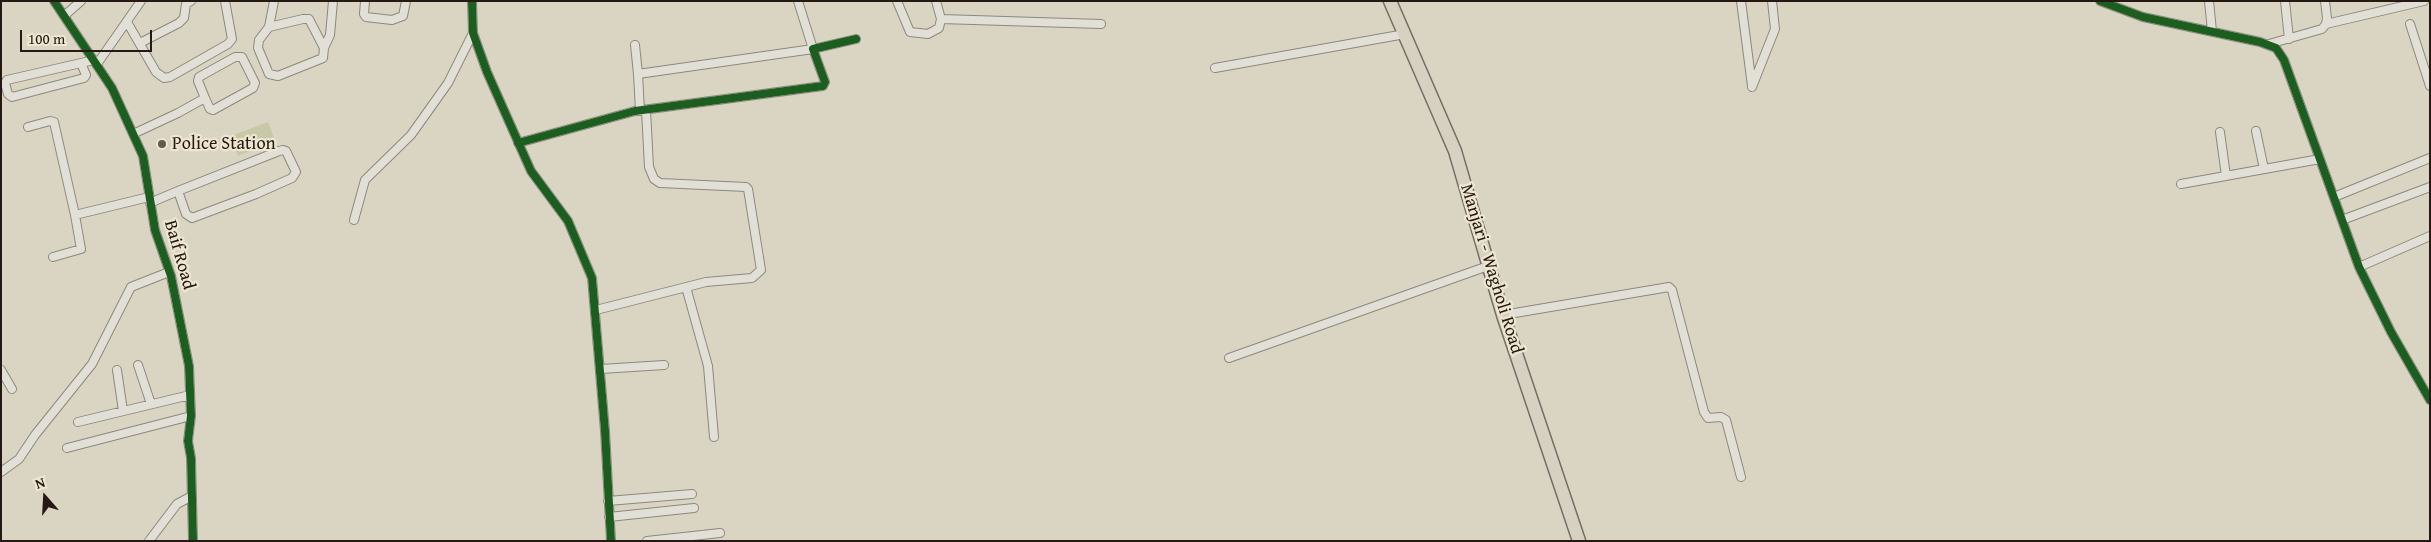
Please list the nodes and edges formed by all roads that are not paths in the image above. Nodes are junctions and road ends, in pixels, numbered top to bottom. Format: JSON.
{"nodes":[{"id":1,"x":54,"y":1,"type":"edge"},
{"id":2,"x":81,"y":1,"type":"edge"},
{"id":3,"x":141,"y":1,"type":"edge"},
{"id":4,"x":192,"y":1,"type":"edge"},
{"id":5,"x":225,"y":1,"type":"edge"},
{"id":6,"x":274,"y":1,"type":"edge"},
{"id":7,"x":333,"y":1,"type":"edge"},
{"id":8,"x":365,"y":1,"type":"edge"},
{"id":9,"x":406,"y":1,"type":"edge"},
{"id":10,"x":472,"y":1,"type":"edge"},
{"id":11,"x":798,"y":1,"type":"edge"},
{"id":12,"x":897,"y":1,"type":"edge"},
{"id":13,"x":936,"y":1,"type":"edge"},
{"id":14,"x":1390,"y":1,"type":"edge"},
{"id":15,"x":1741,"y":1,"type":"edge"},
{"id":16,"x":1772,"y":1,"type":"edge"},
{"id":17,"x":2100,"y":1,"type":"edge"},
{"id":18,"x":2209,"y":1,"type":"edge"},
{"id":19,"x":2285,"y":1,"type":"edge"},
{"id":20,"x":2325,"y":1,"type":"edge"},
{"id":21,"x":2424,"y":1,"type":"edge"},
{"id":22,"x":64,"y":16,"type":"junction"},
{"id":23,"x":941,"y":19,"type":"junction"},
{"id":24,"x":127,"y":22,"type":"junction"},
{"id":25,"x":1102,"y":24,"type":"dead end"},
{"id":26,"x":2326,"y":24,"type":"junction"},
{"id":27,"x":2410,"y":24,"type":"dead end"},
{"id":28,"x":269,"y":27,"type":"junction"},
{"id":29,"x":2212,"y":31,"type":"junction"},
{"id":30,"x":473,"y":33,"type":"junction"},
{"id":31,"x":1405,"y":34,"type":"junction"},
{"id":32,"x":2289,"y":38,"type":"junction"},
{"id":33,"x":856,"y":39,"type":"dead end"},
{"id":34,"x":140,"y":43,"type":"junction"},
{"id":35,"x":2270,"y":44,"type":"junction"},
{"id":36,"x":635,"y":45,"type":"dead end"},
{"id":37,"x":324,"y":48,"type":"junction"},
{"id":38,"x":813,"y":49,"type":"junction"},
{"id":39,"x":96,"y":62,"type":"junction"},
{"id":40,"x":81,"y":63,"type":"junction"},
{"id":41,"x":1214,"y":68,"type":"dead end"},
{"id":42,"x":638,"y":74,"type":"junction"},
{"id":43,"x":2430,"y":86,"type":"edge"},
{"id":44,"x":205,"y":98,"type":"junction"},
{"id":45,"x":643,"y":110,"type":"junction"},
{"id":46,"x":28,"y":127,"type":"dead end"},
{"id":47,"x":2256,"y":131,"type":"dead end"},
{"id":48,"x":2220,"y":132,"type":"dead end"},
{"id":49,"x":133,"y":134,"type":"junction"},
{"id":50,"x":518,"y":144,"type":"junction"},
{"id":51,"x":2430,"y":158,"type":"edge"},
{"id":52,"x":2320,"y":159,"type":"junction"},
{"id":53,"x":2264,"y":169,"type":"junction"},
{"id":54,"x":2226,"y":176,"type":"junction"},
{"id":55,"x":2181,"y":184,"type":"dead end"},
{"id":56,"x":2430,"y":187,"type":"edge"},
{"id":57,"x":178,"y":191,"type":"junction"},
{"id":58,"x":2334,"y":197,"type":"junction"},
{"id":59,"x":149,"y":200,"type":"junction"},
{"id":60,"x":75,"y":215,"type":"junction"},
{"id":61,"x":354,"y":220,"type":"dead end"},
{"id":62,"x":2342,"y":220,"type":"junction"},
{"id":63,"x":2430,"y":236,"type":"edge"},
{"id":64,"x":53,"y":256,"type":"dead end"},
{"id":65,"x":1488,"y":266,"type":"junction"},
{"id":66,"x":2359,"y":267,"type":"junction"},
{"id":67,"x":169,"y":272,"type":"junction"},
{"id":68,"x":686,"y":287,"type":"junction"},
{"id":69,"x":596,"y":310,"type":"junction"},
{"id":70,"x":1503,"y":315,"type":"junction"},
{"id":71,"x":1229,"y":358,"type":"dead end"},
{"id":72,"x":138,"y":365,"type":"dead end"},
{"id":73,"x":664,"y":365,"type":"dead end"},
{"id":74,"x":601,"y":369,"type":"junction"},
{"id":75,"x":1,"y":370,"type":"edge"},
{"id":76,"x":117,"y":370,"type":"dead end"},
{"id":77,"x":4,"y":382,"type":"edge"},
{"id":78,"x":12,"y":389,"type":"dead end"},
{"id":79,"x":190,"y":395,"type":"junction"},
{"id":80,"x":2430,"y":400,"type":"edge"},
{"id":81,"x":151,"y":404,"type":"junction"},
{"id":82,"x":123,"y":411,"type":"junction"},
{"id":83,"x":191,"y":416,"type":"junction"},
{"id":84,"x":78,"y":422,"type":"dead end"},
{"id":85,"x":714,"y":437,"type":"dead end"},
{"id":86,"x":67,"y":448,"type":"dead end"},
{"id":87,"x":1,"y":472,"type":"edge"},
{"id":88,"x":1741,"y":478,"type":"dead end"},
{"id":89,"x":692,"y":494,"type":"dead end"},
{"id":90,"x":190,"y":497,"type":"junction"},
{"id":91,"x":608,"y":502,"type":"junction"},
{"id":92,"x":694,"y":508,"type":"dead end"},
{"id":93,"x":609,"y":517,"type":"junction"},
{"id":94,"x":720,"y":532,"type":"dead end"},
{"id":95,"x":149,"y":541,"type":"edge"},
{"id":96,"x":193,"y":541,"type":"edge"},
{"id":97,"x":611,"y":541,"type":"edge"},
{"id":98,"x":647,"y":541,"type":"edge"},
{"id":99,"x":1579,"y":541,"type":"edge"}],
"edges":[{"from":1,"to":22,"type":"street","name":"Baif Road"},
{"from":2,"to":22,"type":"street"},
{"from":3,"to":24,"type":"street"},
{"from":4,"to":34,"type":"street"},
{"from":5,"to":34,"type":"street"},
{"from":6,"to":28,"type":"street"},
{"from":7,"to":37,"type":"street"},
{"from":8,"to":9,"type":"street"},
{"from":10,"to":30,"type":"street"},
{"from":11,"to":38,"type":"street"},
{"from":12,"to":23,"type":"street"},
{"from":13,"to":23,"type":"street"},
{"from":14,"to":31,"type":"main road","name":"Manjari - Wagholi Road"},
{"from":15,"to":16,"type":"street"},
{"from":17,"to":29,"type":"street"},
{"from":18,"to":29,"type":"street"},
{"from":19,"to":32,"type":"street"},
{"from":20,"to":26,"type":"street"},
{"from":21,"to":26,"type":"street"},
{"from":22,"to":39,"type":"street","name":"Baif Road"},
{"from":23,"to":25,"type":"street"},
{"from":24,"to":34,"type":"street"},
{"from":24,"to":39,"type":"street"},
{"from":26,"to":32,"type":"street"},
{"from":27,"to":43,"type":"street"},
{"from":28,"to":37,"type":"street"},
{"from":28,"to":37,"type":"street"},
{"from":29,"to":35,"type":"street"},
{"from":30,"to":50,"type":"street"},
{"from":30,"to":61,"type":"street"},
{"from":31,"to":41,"type":"street"},
{"from":31,"to":65,"type":"main road","name":"Manjari - Wagholi Road"},
{"from":32,"to":35,"type":"street"},
{"from":33,"to":38,"type":"street"},
{"from":35,"to":52,"type":"street"},
{"from":36,"to":42,"type":"street"},
{"from":38,"to":42,"type":"street"},
{"from":38,"to":45,"type":"street"},
{"from":39,"to":40,"type":"street"},
{"from":39,"to":49,"type":"street","name":"Baif Road"},
{"from":40,"to":40,"type":"street"},
{"from":42,"to":45,"type":"street"},
{"from":44,"to":44,"type":"street"},
{"from":44,"to":49,"type":"street"},
{"from":45,"to":50,"type":"street"},
{"from":45,"to":68,"type":"street"},
{"from":46,"to":60,"type":"street"},
{"from":47,"to":53,"type":"street"},
{"from":48,"to":54,"type":"street"},
{"from":49,"to":59,"type":"street","name":"Baif Road"},
{"from":50,"to":69,"type":"street"},
{"from":51,"to":58,"type":"street"},
{"from":52,"to":53,"type":"street"},
{"from":52,"to":58,"type":"street"},
{"from":53,"to":54,"type":"street"},
{"from":54,"to":55,"type":"street"},
{"from":56,"to":62,"type":"street"},
{"from":57,"to":57,"type":"street"},
{"from":57,"to":59,"type":"street"},
{"from":58,"to":62,"type":"street"},
{"from":59,"to":60,"type":"street"},
{"from":59,"to":67,"type":"street","name":"Baif Road"},
{"from":60,"to":64,"type":"street"},
{"from":62,"to":66,"type":"street"},
{"from":63,"to":66,"type":"street"},
{"from":65,"to":70,"type":"main road","name":"Manjari - Wagholi Road"},
{"from":65,"to":71,"type":"street"},
{"from":66,"to":80,"type":"street"},
{"from":67,"to":79,"type":"street","name":"Baif Road"},
{"from":67,"to":87,"type":"street"},
{"from":68,"to":69,"type":"street"},
{"from":68,"to":85,"type":"street"},
{"from":69,"to":74,"type":"street"},
{"from":70,"to":88,"type":"street"},
{"from":70,"to":99,"type":"main road","name":"Manjari - Wagholi Road"},
{"from":72,"to":81,"type":"street"},
{"from":73,"to":74,"type":"street"},
{"from":74,"to":91,"type":"street"},
{"from":75,"to":77,"type":"street"},
{"from":76,"to":82,"type":"street"},
{"from":77,"to":78,"type":"street"},
{"from":79,"to":81,"type":"street"},
{"from":79,"to":83,"type":"street","name":"Baif Road"},
{"from":81,"to":82,"type":"street"},
{"from":82,"to":84,"type":"street"},
{"from":83,"to":86,"type":"street"},
{"from":83,"to":90,"type":"street","name":"Baif Road"},
{"from":89,"to":91,"type":"street"},
{"from":90,"to":95,"type":"street"},
{"from":90,"to":96,"type":"street","name":"Baif Road"},
{"from":91,"to":93,"type":"street"},
{"from":92,"to":93,"type":"street"},
{"from":93,"to":97,"type":"street"},
{"from":94,"to":98,"type":"street"}]}
